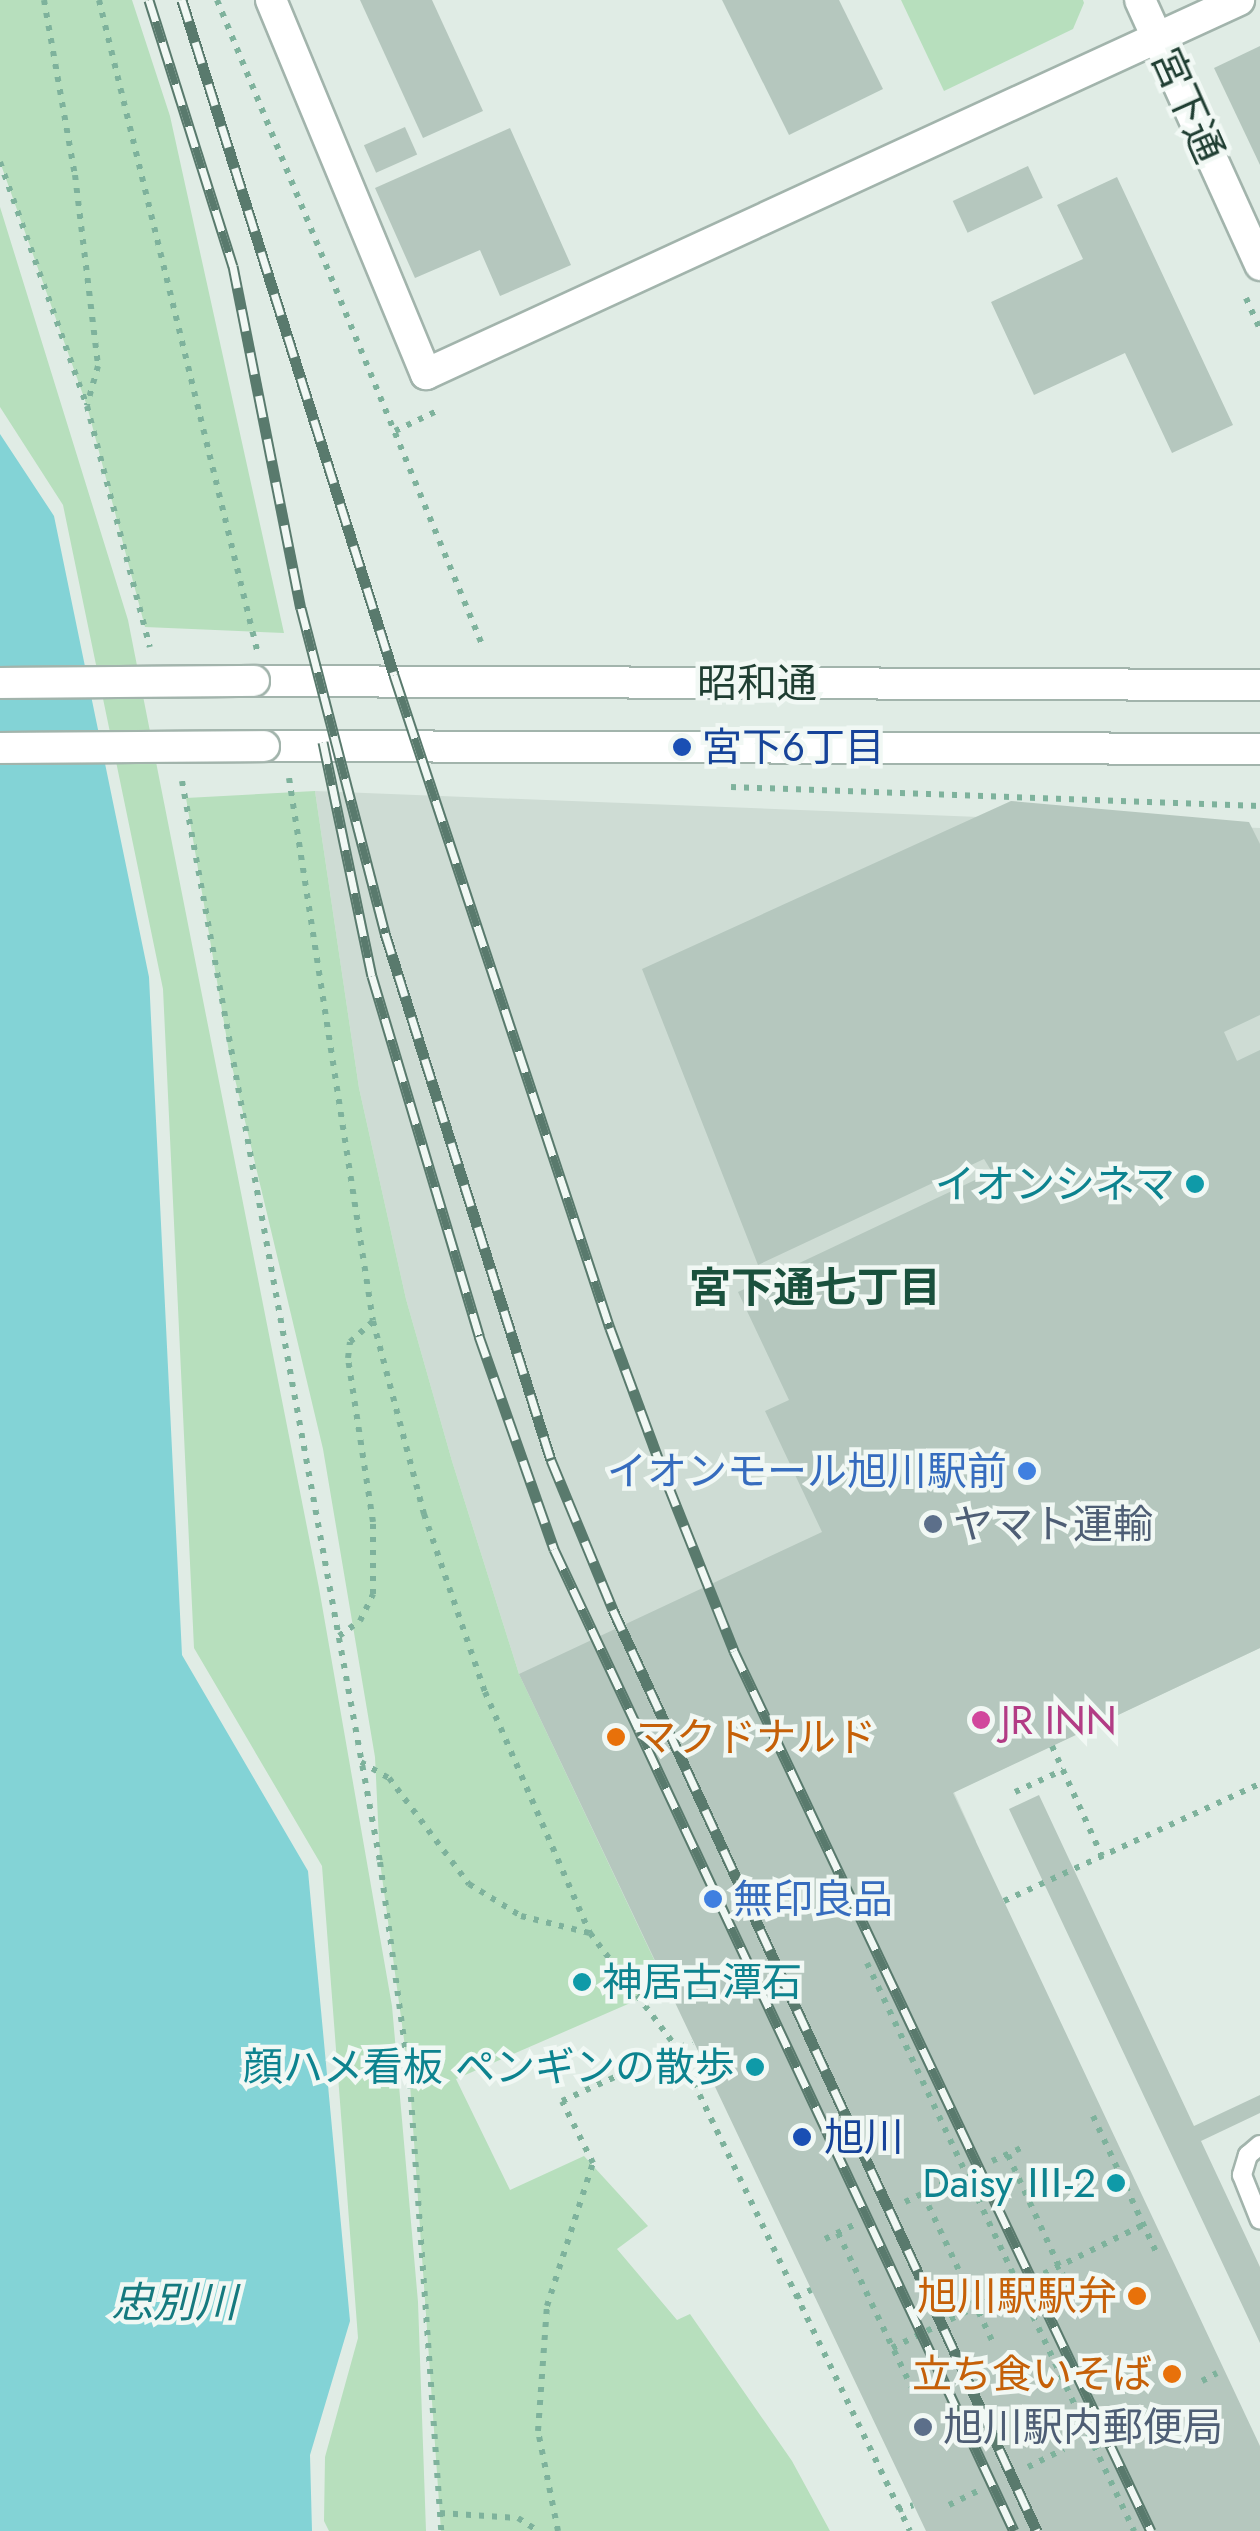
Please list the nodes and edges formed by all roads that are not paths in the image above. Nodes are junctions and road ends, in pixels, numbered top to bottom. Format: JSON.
{"nodes":[{"id":1,"x":271,"y":0,"type":"edge"},
{"id":2,"x":1140,"y":0,"type":"edge"},
{"id":3,"x":1238,"y":0,"type":"edge"},
{"id":4,"x":1158,"y":38,"type":"junction"},
{"id":5,"x":1260,"y":265,"type":"edge"},
{"id":6,"x":0,"y":683,"type":"edge"},
{"id":7,"x":1260,"y":685,"type":"edge"},
{"id":8,"x":0,"y":748,"type":"edge"},
{"id":9,"x":1260,"y":749,"type":"edge"},
{"id":10,"x":1260,"y":2145,"type":"edge"},
{"id":11,"x":1260,"y":2220,"type":"edge"}],
"edges":[{"from":1,"to":4,"type":"street"},
{"from":2,"to":4,"type":"street","name":"宮下通"},
{"from":3,"to":4,"type":"street"},
{"from":4,"to":5,"type":"street","name":"宮下通"},
{"from":6,"to":7,"type":"street","name":"昭和通","bridge":true},
{"from":8,"to":9,"type":"street","name":"昭和通","bridge":true},
{"from":10,"to":11,"type":"lane"}]}
